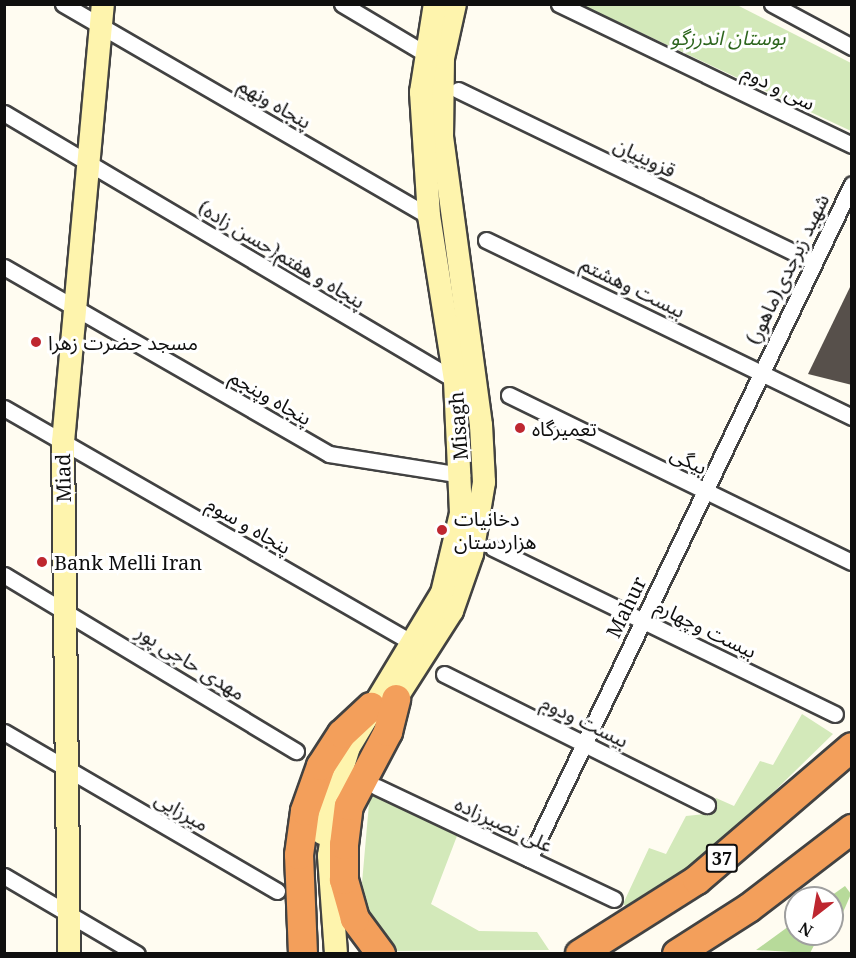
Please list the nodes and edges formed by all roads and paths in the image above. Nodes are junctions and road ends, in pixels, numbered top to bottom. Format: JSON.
{"nodes":[{"id":1,"x":63,"y":4,"type":"edge"},
{"id":2,"x":104,"y":4,"type":"edge"},
{"id":3,"x":342,"y":4,"type":"edge"},
{"id":4,"x":435,"y":4,"type":"edge"},
{"id":5,"x":454,"y":4,"type":"edge"},
{"id":6,"x":559,"y":4,"type":"edge"},
{"id":7,"x":772,"y":4,"type":"edge"},
{"id":8,"x":101,"y":28,"type":"junction"},
{"id":9,"x":852,"y":47,"type":"edge"},
{"id":10,"x":434,"y":56,"type":"junction"},
{"id":11,"x":458,"y":90,"type":"dead end"},
{"id":12,"x":4,"y":113,"type":"edge"},
{"id":13,"x":852,"y":145,"type":"edge"},
{"id":14,"x":88,"y":164,"type":"junction"},
{"id":15,"x":852,"y":184,"type":"edge"},
{"id":16,"x":429,"y":216,"type":"junction"},
{"id":17,"x":486,"y":240,"type":"dead end"},
{"id":18,"x":814,"y":262,"type":"junction"},
{"id":19,"x":4,"y":267,"type":"edge"},
{"id":20,"x":75,"y":310,"type":"junction"},
{"id":21,"x":761,"y":373,"type":"junction"},
{"id":22,"x":455,"y":380,"type":"junction"},
{"id":23,"x":509,"y":396,"type":"dead end"},
{"id":24,"x":4,"y":408,"type":"edge"},
{"id":25,"x":852,"y":417,"type":"edge"},
{"id":26,"x":63,"y":442,"type":"junction"},
{"id":27,"x":462,"y":475,"type":"junction"},
{"id":28,"x":705,"y":491,"type":"junction"},
{"id":29,"x":494,"y":548,"type":"dead end"},
{"id":30,"x":852,"y":562,"type":"edge"},
{"id":31,"x":4,"y":574,"type":"edge"},
{"id":32,"x":65,"y":609,"type":"junction"},
{"id":33,"x":643,"y":621,"type":"junction"},
{"id":34,"x":414,"y":644,"type":"junction"},
{"id":35,"x":444,"y":674,"type":"dead end"},
{"id":36,"x":384,"y":703,"type":"junction"},
{"id":37,"x":835,"y":714,"type":"dead end"},
{"id":38,"x":4,"y":732,"type":"edge"},
{"id":39,"x":584,"y":744,"type":"junction"},
{"id":40,"x":852,"y":747,"type":"edge"},
{"id":41,"x":296,"y":751,"type":"dead end"},
{"id":42,"x":67,"y":767,"type":"junction"},
{"id":43,"x":376,"y":787,"type":"dead end"},
{"id":44,"x":707,"y":805,"type":"dead end"},
{"id":45,"x":330,"y":815,"type":"junction"},
{"id":46,"x":852,"y":829,"type":"edge"},
{"id":47,"x":529,"y":859,"type":"junction"},
{"id":48,"x":4,"y":876,"type":"edge"},
{"id":49,"x":277,"y":891,"type":"dead end"},
{"id":50,"x":614,"y":899,"type":"dead end"},
{"id":51,"x":68,"y":914,"type":"junction"},
{"id":52,"x":377,"y":951,"type":"edge"},
{"id":53,"x":69,"y":954,"type":"edge"},
{"id":54,"x":136,"y":954,"type":"edge"},
{"id":55,"x":303,"y":954,"type":"edge"},
{"id":56,"x":327,"y":954,"type":"edge"},
{"id":57,"x":336,"y":954,"type":"edge"},
{"id":58,"x":580,"y":954,"type":"edge"},
{"id":59,"x":677,"y":954,"type":"edge"}],
"edges":[{"from":1,"to":8,"type":"street","name":"پنجاه ونهم"},
{"from":2,"to":8,"type":"street","name":"Miad"},
{"from":3,"to":10,"type":"street"},
{"from":4,"to":10,"type":"street","name":"Misagh"},
{"from":5,"to":10,"type":"street","name":"Misagh"},
{"from":6,"to":13,"type":"street","name":"سی و دوم"},
{"from":7,"to":9,"type":"street"},
{"from":8,"to":14,"type":"street","name":"Miad"},
{"from":8,"to":16,"type":"street","name":"پنجاه ونهم"},
{"from":10,"to":16,"type":"street","name":"Misagh"},
{"from":10,"to":36,"type":"street","name":"Misagh"},
{"from":11,"to":18,"type":"street","name":"قزوینیان"},
{"from":12,"to":14,"type":"street","name":"(حسن زاده)پنجاه و هفتم"},
{"from":14,"to":20,"type":"street","name":"Miad"},
{"from":14,"to":22,"type":"street","name":"(حسن زاده)پنجاه و هفتم"},
{"from":15,"to":18,"type":"street","name":"شهید زبرجدی(ماهور)"},
{"from":16,"to":22,"type":"street","name":"Misagh"},
{"from":17,"to":21,"type":"street","name":"بیست وهشتم"},
{"from":18,"to":21,"type":"street","name":"شهید زبرجدی(ماهور)"},
{"from":19,"to":20,"type":"street","name":"پنجاه وپنجم"},
{"from":20,"to":26,"type":"street","name":"Miad"},
{"from":20,"to":27,"type":"street","name":"پنجاه وپنجم"},
{"from":21,"to":25,"type":"street","name":"بیست وهشتم"},
{"from":21,"to":28,"type":"street","name":"Mahur"},
{"from":22,"to":27,"type":"street","name":"Misagh"},
{"from":23,"to":28,"type":"street","name":"بیگی"},
{"from":24,"to":26,"type":"street","name":"پنجاه و سوم"},
{"from":26,"to":32,"type":"street","name":"Miad"},
{"from":26,"to":34,"type":"street","name":"پنجاه و سوم"},
{"from":27,"to":34,"type":"street","name":"Misagh"},
{"from":28,"to":30,"type":"street","name":"بیگی"},
{"from":28,"to":33,"type":"street","name":"Mahur"},
{"from":29,"to":33,"type":"street","name":"بیست وچهارم"},
{"from":31,"to":32,"type":"street","name":"مهدی حاجی پور"},
{"from":32,"to":41,"type":"street","name":"مهدی حاجی پور"},
{"from":32,"to":42,"type":"street","name":"Miad"},
{"from":33,"to":37,"type":"street","name":"بیست وچهارم"},
{"from":33,"to":39,"type":"street","name":"Mahur"},
{"from":34,"to":36,"type":"street","name":"Misagh"},
{"from":35,"to":39,"type":"street","name":"بیست ودوم"},
{"from":36,"to":45,"type":"street","name":"Misagh"},
{"from":36,"to":52,"type":"highway"},
{"from":36,"to":55,"type":"highway"},
{"from":38,"to":42,"type":"street","name":"میرزایی"},
{"from":39,"to":44,"type":"street","name":"بیست ودوم"},
{"from":39,"to":47,"type":"street","name":"Mahur"},
{"from":40,"to":58,"type":"highway","number":"37"},
{"from":42,"to":49,"type":"street","name":"میرزایی"},
{"from":42,"to":51,"type":"street","name":"Miad"},
{"from":43,"to":47,"type":"street","name":"علی نصیرزاده"},
{"from":45,"to":56,"type":"street"},
{"from":45,"to":57,"type":"street"},
{"from":46,"to":59,"type":"highway"},
{"from":47,"to":50,"type":"street","name":"علی نصیرزاده"},
{"from":48,"to":51,"type":"street"},
{"from":51,"to":53,"type":"street","name":"Miad"},
{"from":51,"to":54,"type":"street"}]}
